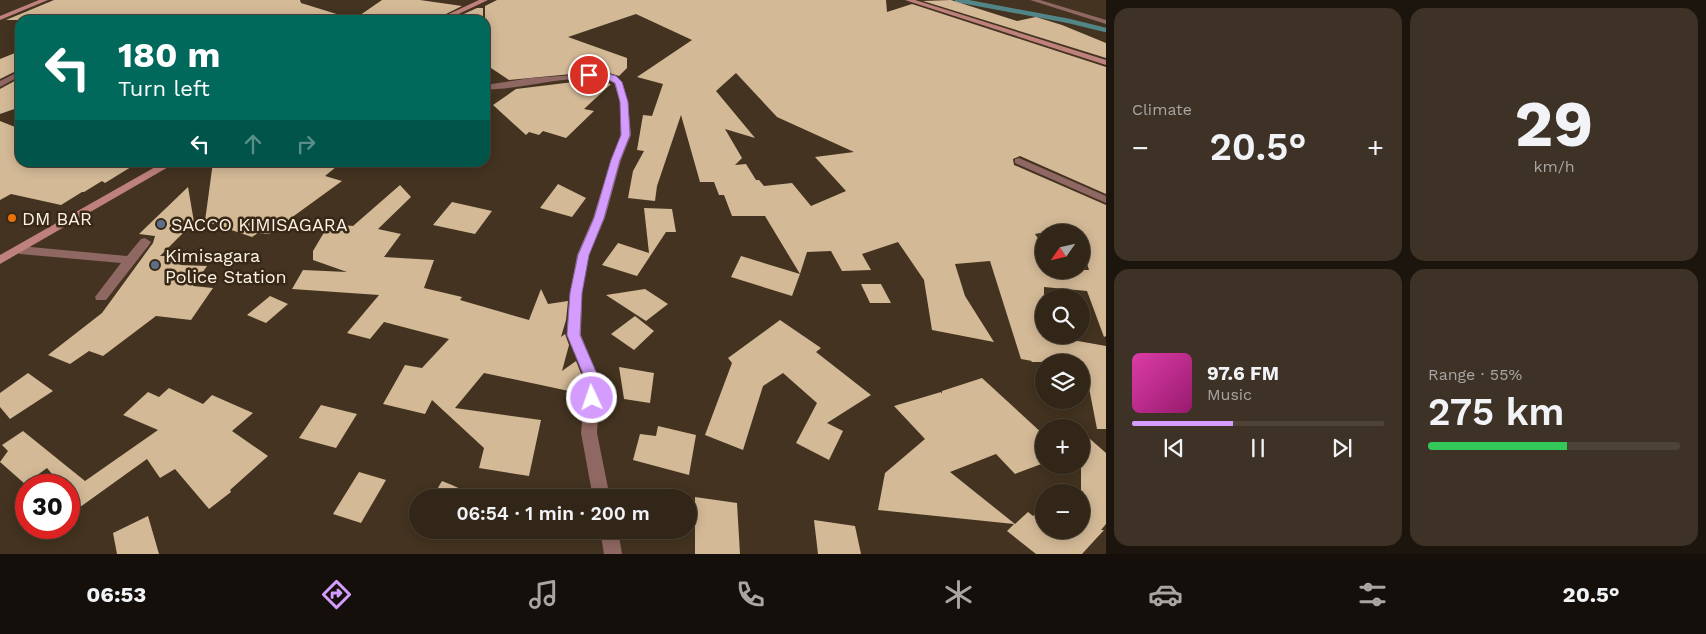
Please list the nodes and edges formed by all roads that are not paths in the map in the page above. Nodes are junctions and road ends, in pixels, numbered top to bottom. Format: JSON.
{"nodes":[{"id":1,"x":45,"y":0,"type":"edge"},
{"id":2,"x":485,"y":0,"type":"edge"},
{"id":3,"x":908,"y":0,"type":"edge"},
{"id":4,"x":1033,"y":0,"type":"edge"},
{"id":5,"x":1048,"y":2,"type":"edge"},
{"id":6,"x":450,"y":15,"type":"edge"},
{"id":7,"x":0,"y":18,"type":"edge"},
{"id":8,"x":1106,"y":22,"type":"edge"},
{"id":9,"x":1106,"y":63,"type":"edge"},
{"id":10,"x":15,"y":76,"type":"edge"},
{"id":11,"x":0,"y":84,"type":"edge"},
{"id":12,"x":490,"y":87,"type":"edge"},
{"id":13,"x":1019,"y":161,"type":"dead end"},
{"id":14,"x":163,"y":167,"type":"edge"},
{"id":15,"x":1106,"y":200,"type":"edge"},
{"id":16,"x":145,"y":242,"type":"dead end"},
{"id":17,"x":20,"y":250,"type":"junction"},
{"id":18,"x":0,"y":260,"type":"edge"},
{"id":19,"x":130,"y":260,"type":"junction"},
{"id":20,"x":102,"y":297,"type":"dead end"},
{"id":21,"x":600,"y":489,"type":"edge"},
{"id":22,"x":610,"y":539,"type":"edge"},
{"id":23,"x":614,"y":554,"type":"edge"}],
"edges":[{"from":1,"to":7,"type":"street"},
{"from":2,"to":6,"type":"street"},
{"from":3,"to":9,"type":"street"},
{"from":4,"to":5,"type":"street"},
{"from":5,"to":8,"type":"street"},
{"from":10,"to":11,"type":"street"},
{"from":12,"to":21,"type":"street"},
{"from":13,"to":15,"type":"street"},
{"from":14,"to":17,"type":"street"},
{"from":16,"to":19,"type":"street"},
{"from":17,"to":18,"type":"street"},
{"from":17,"to":19,"type":"street"},
{"from":19,"to":20,"type":"street"},
{"from":22,"to":23,"type":"street"}]}
